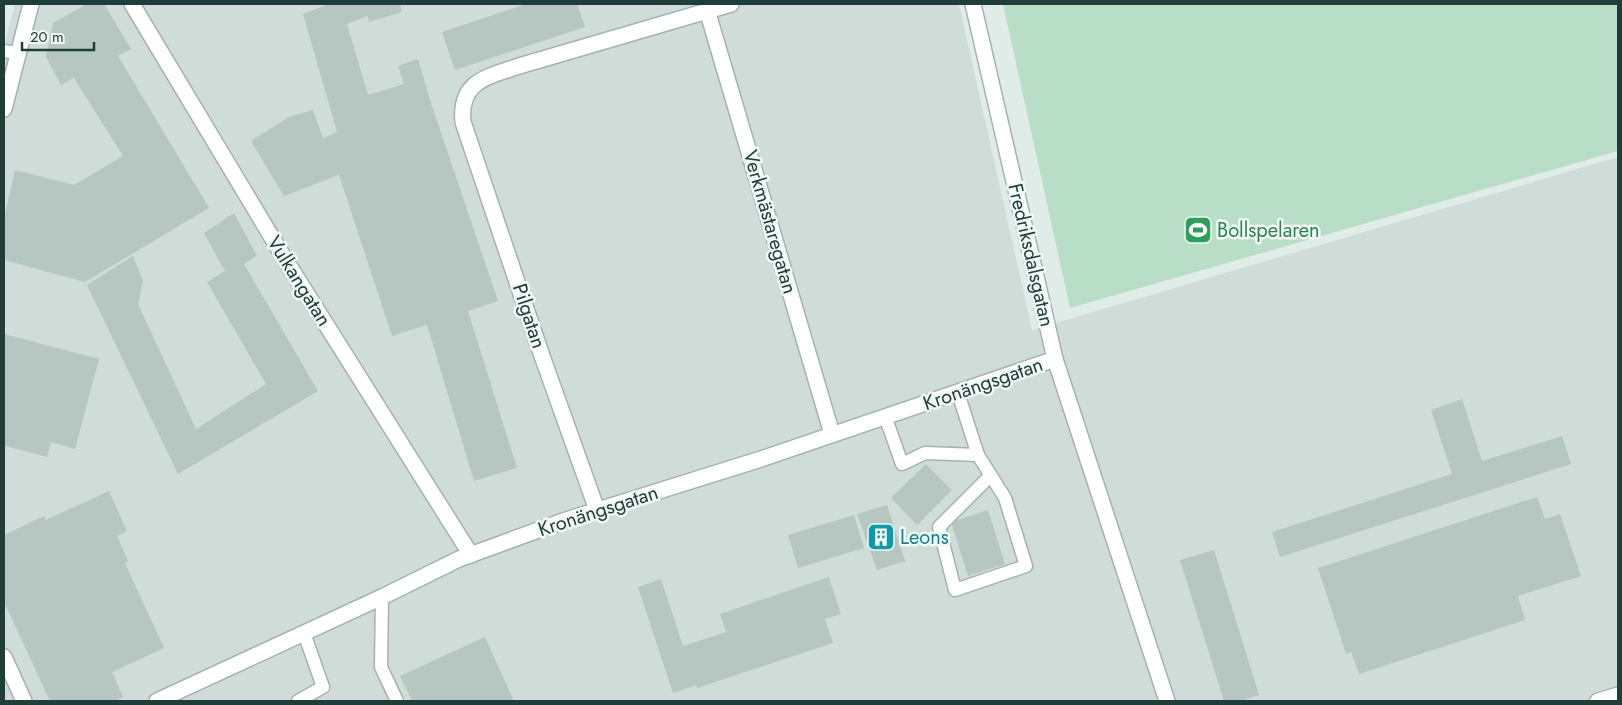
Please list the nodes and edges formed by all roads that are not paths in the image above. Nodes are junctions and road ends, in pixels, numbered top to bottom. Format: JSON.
{"nodes":[{"id":1,"x":31,"y":4,"type":"edge"},
{"id":2,"x":132,"y":4,"type":"edge"},
{"id":3,"x":730,"y":4,"type":"edge"},
{"id":4,"x":972,"y":4,"type":"edge"},
{"id":5,"x":707,"y":10,"type":"junction"},
{"id":6,"x":11,"y":52,"type":"edge"},
{"id":7,"x":8,"y":78,"type":"edge"},
{"id":8,"x":4,"y":109,"type":"edge"},
{"id":9,"x":1055,"y":359,"type":"junction"},
{"id":10,"x":958,"y":393,"type":"junction"},
{"id":11,"x":885,"y":416,"type":"junction"},
{"id":12,"x":832,"y":434,"type":"junction"},
{"id":13,"x":978,"y":455,"type":"junction"},
{"id":14,"x":991,"y":475,"type":"junction"},
{"id":15,"x":597,"y":510,"type":"junction"},
{"id":16,"x":471,"y":555,"type":"junction"},
{"id":17,"x":382,"y":597,"type":"junction"},
{"id":18,"x":304,"y":633,"type":"junction"},
{"id":19,"x":4,"y":657,"type":"edge"},
{"id":20,"x":1618,"y":694,"type":"edge"},
{"id":21,"x":24,"y":701,"type":"edge"},
{"id":22,"x":156,"y":701,"type":"edge"},
{"id":23,"x":298,"y":701,"type":"edge"},
{"id":24,"x":397,"y":701,"type":"edge"},
{"id":25,"x":1168,"y":701,"type":"edge"},
{"id":26,"x":1598,"y":701,"type":"edge"}],
"edges":[{"from":1,"to":6,"type":"street"},
{"from":2,"to":16,"type":"street","name":"Vulkangatan"},
{"from":3,"to":5,"type":"street"},
{"from":4,"to":9,"type":"street","name":"Fredriksdalsgatan"},
{"from":5,"to":12,"type":"street","name":"Verkmästaregatan"},
{"from":5,"to":15,"type":"street","name":"Pilgatan"},
{"from":6,"to":7,"type":"street"},
{"from":7,"to":8,"type":"street"},
{"from":9,"to":10,"type":"street","name":"Kronängsgatan"},
{"from":9,"to":25,"type":"street","name":"Fredriksdalsgatan"},
{"from":10,"to":11,"type":"street","name":"Kronängsgatan"},
{"from":10,"to":13,"type":"lane"},
{"from":11,"to":12,"type":"street","name":"Kronängsgatan"},
{"from":11,"to":13,"type":"lane"},
{"from":12,"to":15,"type":"street","name":"Kronängsgatan"},
{"from":13,"to":14,"type":"lane"},
{"from":14,"to":14,"type":"lane"},
{"from":15,"to":16,"type":"street","name":"Kronängsgatan"},
{"from":16,"to":17,"type":"street","name":"Kronängsgatan"},
{"from":17,"to":18,"type":"street","name":"Kronängsgatan"},
{"from":17,"to":24,"type":"lane"},
{"from":18,"to":22,"type":"street","name":"Kronängsgatan"},
{"from":18,"to":23,"type":"lane"},
{"from":19,"to":21,"type":"street"},
{"from":20,"to":26,"type":"street"}]}
